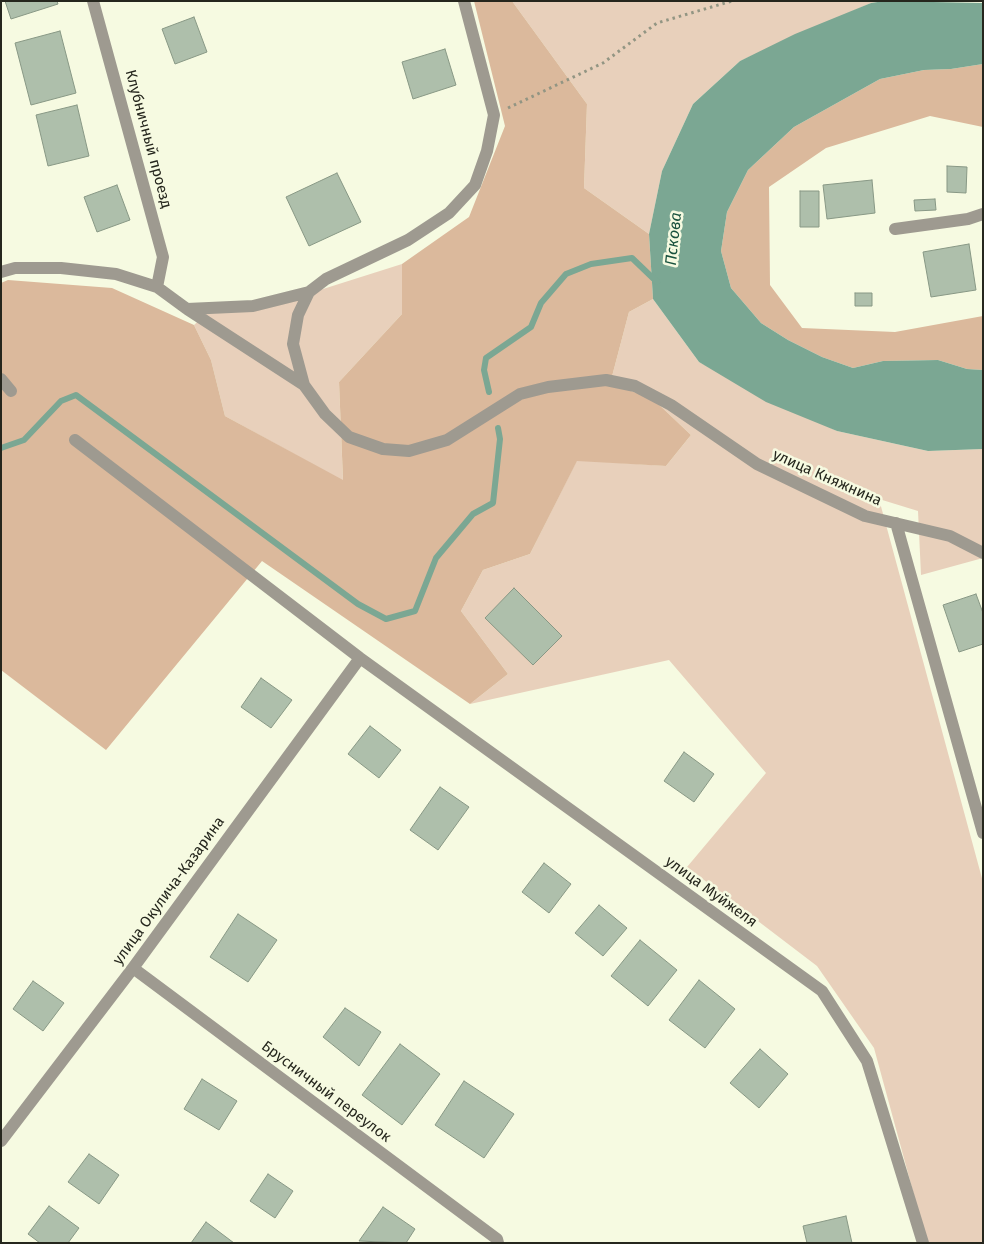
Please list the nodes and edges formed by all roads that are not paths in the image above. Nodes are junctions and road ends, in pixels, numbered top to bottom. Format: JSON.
{"nodes":[{"id":1,"x":93,"y":1,"type":"edge"},
{"id":2,"x":464,"y":1,"type":"edge"},
{"id":3,"x":983,"y":214,"type":"edge"},
{"id":4,"x":895,"y":229,"type":"dead end"},
{"id":5,"x":1,"y":272,"type":"edge"},
{"id":6,"x":157,"y":287,"type":"junction"},
{"id":7,"x":309,"y":292,"type":"junction"},
{"id":8,"x":187,"y":309,"type":"junction"},
{"id":9,"x":1,"y":379,"type":"edge"},
{"id":10,"x":304,"y":385,"type":"junction"},
{"id":11,"x":11,"y":391,"type":"dead end"},
{"id":12,"x":75,"y":440,"type":"dead end"},
{"id":13,"x":896,"y":523,"type":"junction"},
{"id":14,"x":983,"y":553,"type":"edge"},
{"id":15,"x":360,"y":658,"type":"junction"},
{"id":16,"x":983,"y":833,"type":"edge"},
{"id":17,"x":132,"y":968,"type":"junction"},
{"id":18,"x":1,"y":1141,"type":"edge"},
{"id":19,"x":498,"y":1243,"type":"edge"},
{"id":20,"x":923,"y":1243,"type":"edge"}],
"edges":[{"from":1,"to":6,"type":"street","name":"Клубничный проезд"},
{"from":2,"to":7,"type":"street"},
{"from":3,"to":4,"type":"street"},
{"from":5,"to":6,"type":"street"},
{"from":6,"to":8,"type":"street"},
{"from":7,"to":8,"type":"street"},
{"from":7,"to":10,"type":"street"},
{"from":8,"to":10,"type":"street"},
{"from":9,"to":11,"type":"street"},
{"from":10,"to":13,"type":"street","name":"улица Княжнина"},
{"from":12,"to":15,"type":"street","name":"улица Муйжеля"},
{"from":13,"to":14,"type":"street","name":"улица Княжнина"},
{"from":13,"to":16,"type":"street"},
{"from":15,"to":17,"type":"street","name":"улица Окулича-Казарина"},
{"from":15,"to":20,"type":"street","name":"улица Муйжеля"},
{"from":17,"to":18,"type":"street","name":"улица Окулича-Казарина"},
{"from":17,"to":19,"type":"street","name":"Брусничный переулок"}]}
